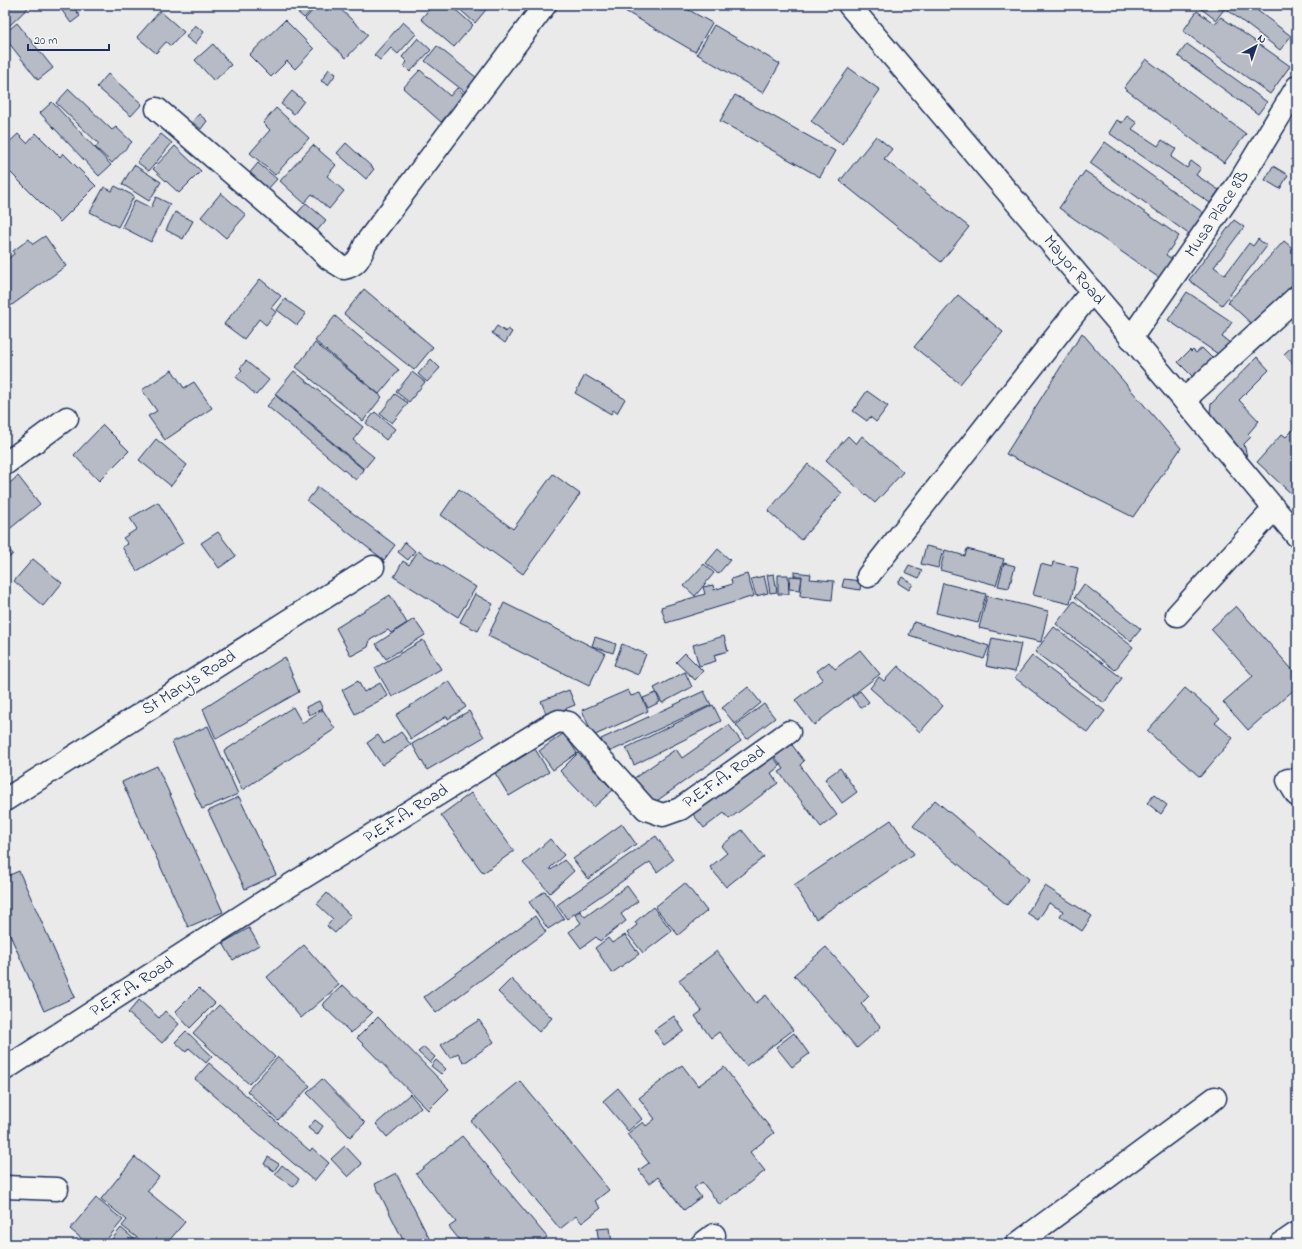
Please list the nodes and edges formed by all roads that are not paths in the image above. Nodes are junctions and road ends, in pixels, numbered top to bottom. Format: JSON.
{"nodes":[{"id":1,"x":545,"y":5,"type":"edge"},
{"id":2,"x":849,"y":5,"type":"edge"},
{"id":3,"x":1297,"y":87,"type":"edge"},
{"id":4,"x":157,"y":109,"type":"dead end"},
{"id":5,"x":1092,"y":291,"type":"junction"},
{"id":6,"x":1297,"y":297,"type":"edge"},
{"id":7,"x":1132,"y":338,"type":"junction"},
{"id":8,"x":1184,"y":400,"type":"junction"},
{"id":9,"x":67,"y":418,"type":"dead end"},
{"id":10,"x":5,"y":464,"type":"edge"},
{"id":11,"x":1274,"y":509,"type":"junction"},
{"id":12,"x":1297,"y":536,"type":"edge"},
{"id":13,"x":373,"y":566,"type":"dead end"},
{"id":14,"x":868,"y":576,"type":"dead end"},
{"id":15,"x":1177,"y":615,"type":"dead end"},
{"id":16,"x":789,"y":732,"type":"dead end"},
{"id":17,"x":5,"y":800,"type":"edge"},
{"id":18,"x":5,"y":1069,"type":"edge"},
{"id":19,"x":1214,"y":1098,"type":"dead end"},
{"id":20,"x":5,"y":1187,"type":"edge"},
{"id":21,"x":57,"y":1189,"type":"dead end"},
{"id":22,"x":1297,"y":1233,"type":"edge"},
{"id":23,"x":1017,"y":1244,"type":"edge"},
{"id":24,"x":1281,"y":1244,"type":"edge"}],
"edges":[{"from":1,"to":4,"type":"street"},
{"from":2,"to":5,"type":"street","name":"Mayor Road"},
{"from":3,"to":7,"type":"street","name":"Musa Place 8B"},
{"from":5,"to":7,"type":"street","name":"Mayor Road"},
{"from":5,"to":14,"type":"street"},
{"from":6,"to":8,"type":"street"},
{"from":7,"to":8,"type":"street","name":"Mayor Road"},
{"from":8,"to":11,"type":"street","name":"Mayor Road"},
{"from":9,"to":10,"type":"street"},
{"from":11,"to":12,"type":"street","name":"Mayor Road"},
{"from":11,"to":15,"type":"street"},
{"from":13,"to":17,"type":"street","name":"St Mary's Road"},
{"from":16,"to":18,"type":"street","name":"P.E.F.A. Road"},
{"from":19,"to":23,"type":"street"},
{"from":20,"to":21,"type":"street"},
{"from":22,"to":24,"type":"street"}]}
